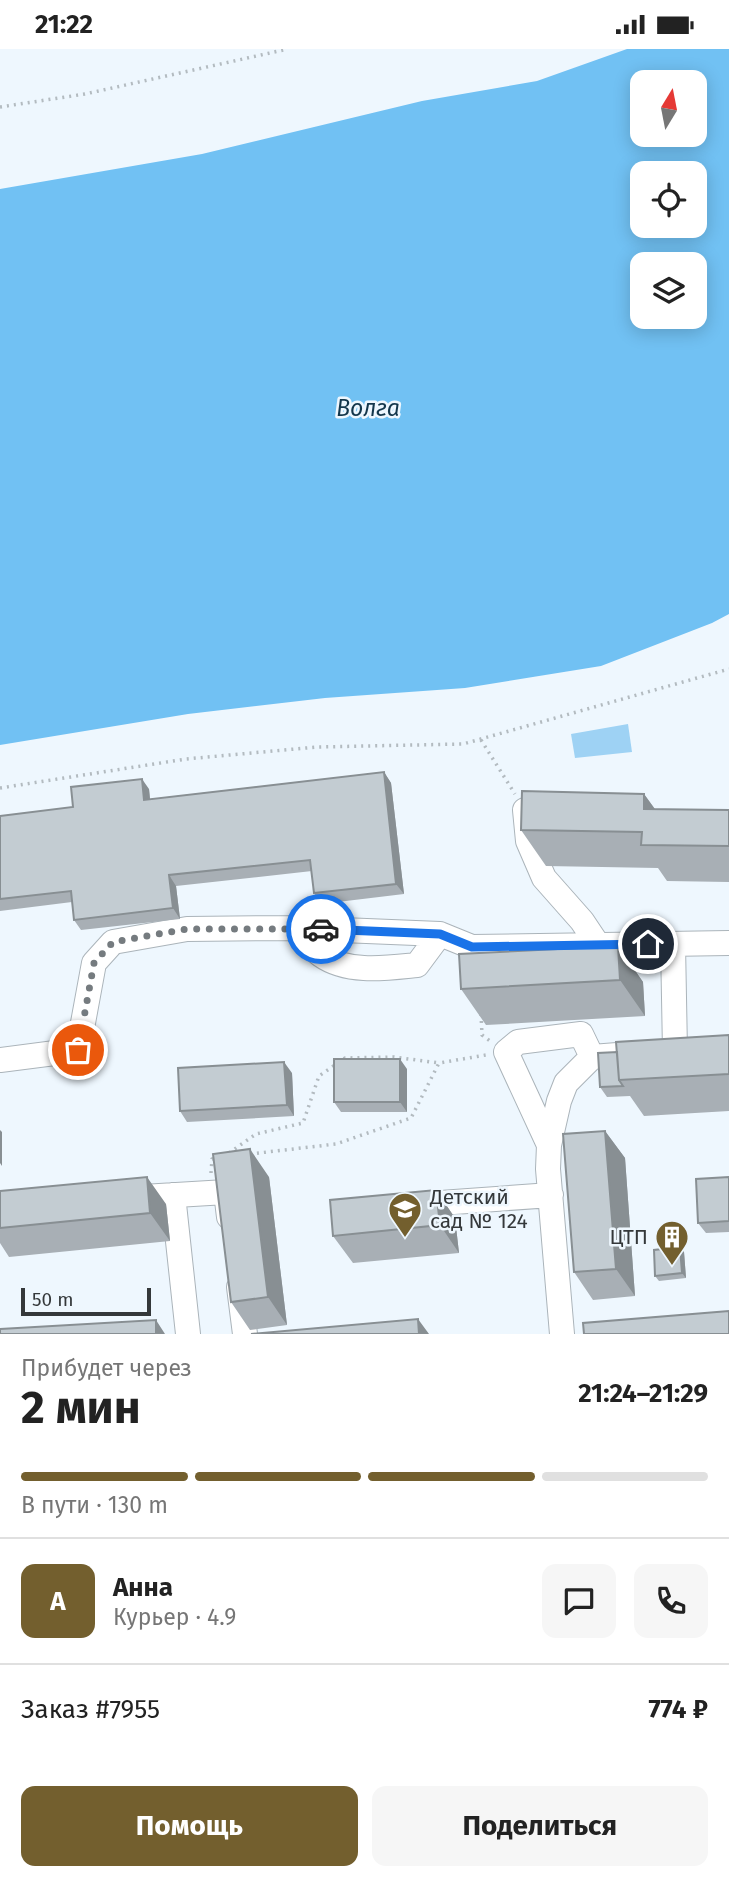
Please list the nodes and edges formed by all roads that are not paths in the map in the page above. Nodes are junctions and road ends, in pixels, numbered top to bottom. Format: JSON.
{"nodes":[{"id":1,"x":554,"y":811,"type":"edge"},
{"id":2,"x":293,"y":928,"type":"junction"},
{"id":3,"x":440,"y":934,"type":"junction"},
{"id":4,"x":729,"y":943,"type":"edge"},
{"id":5,"x":673,"y":944,"type":"junction"},
{"id":6,"x":598,"y":945,"type":"junction"},
{"id":7,"x":702,"y":1050,"type":"edge"},
{"id":8,"x":675,"y":1051,"type":"junction"},
{"id":9,"x":592,"y":1057,"type":"junction"},
{"id":10,"x":0,"y":1060,"type":"edge"},
{"id":11,"x":549,"y":1145,"type":"junction"},
{"id":12,"x":173,"y":1195,"type":"junction"},
{"id":13,"x":551,"y":1195,"type":"junction"},
{"id":14,"x":106,"y":1199,"type":"edge"},
{"id":15,"x":391,"y":1207,"type":"edge"},
{"id":16,"x":233,"y":1243,"type":"edge"},
{"id":17,"x":236,"y":1269,"type":"edge"},
{"id":18,"x":188,"y":1334,"type":"edge"},
{"id":19,"x":245,"y":1334,"type":"edge"},
{"id":20,"x":569,"y":1334,"type":"edge"}],
"edges":[{"from":1,"to":6,"type":"street"},
{"from":2,"to":3,"type":"street"},
{"from":2,"to":3,"type":"street"},
{"from":2,"to":10,"type":"street"},
{"from":3,"to":6,"type":"street"},
{"from":4,"to":5,"type":"street"},
{"from":5,"to":6,"type":"street"},
{"from":5,"to":8,"type":"street"},
{"from":7,"to":8,"type":"street"},
{"from":8,"to":9,"type":"street"},
{"from":9,"to":11,"type":"street"},
{"from":9,"to":11,"type":"street"},
{"from":11,"to":13,"type":"street"},
{"from":12,"to":14,"type":"street"},
{"from":12,"to":16,"type":"street"},
{"from":12,"to":18,"type":"street"},
{"from":13,"to":15,"type":"street"},
{"from":13,"to":20,"type":"street"},
{"from":17,"to":19,"type":"street"}]}
